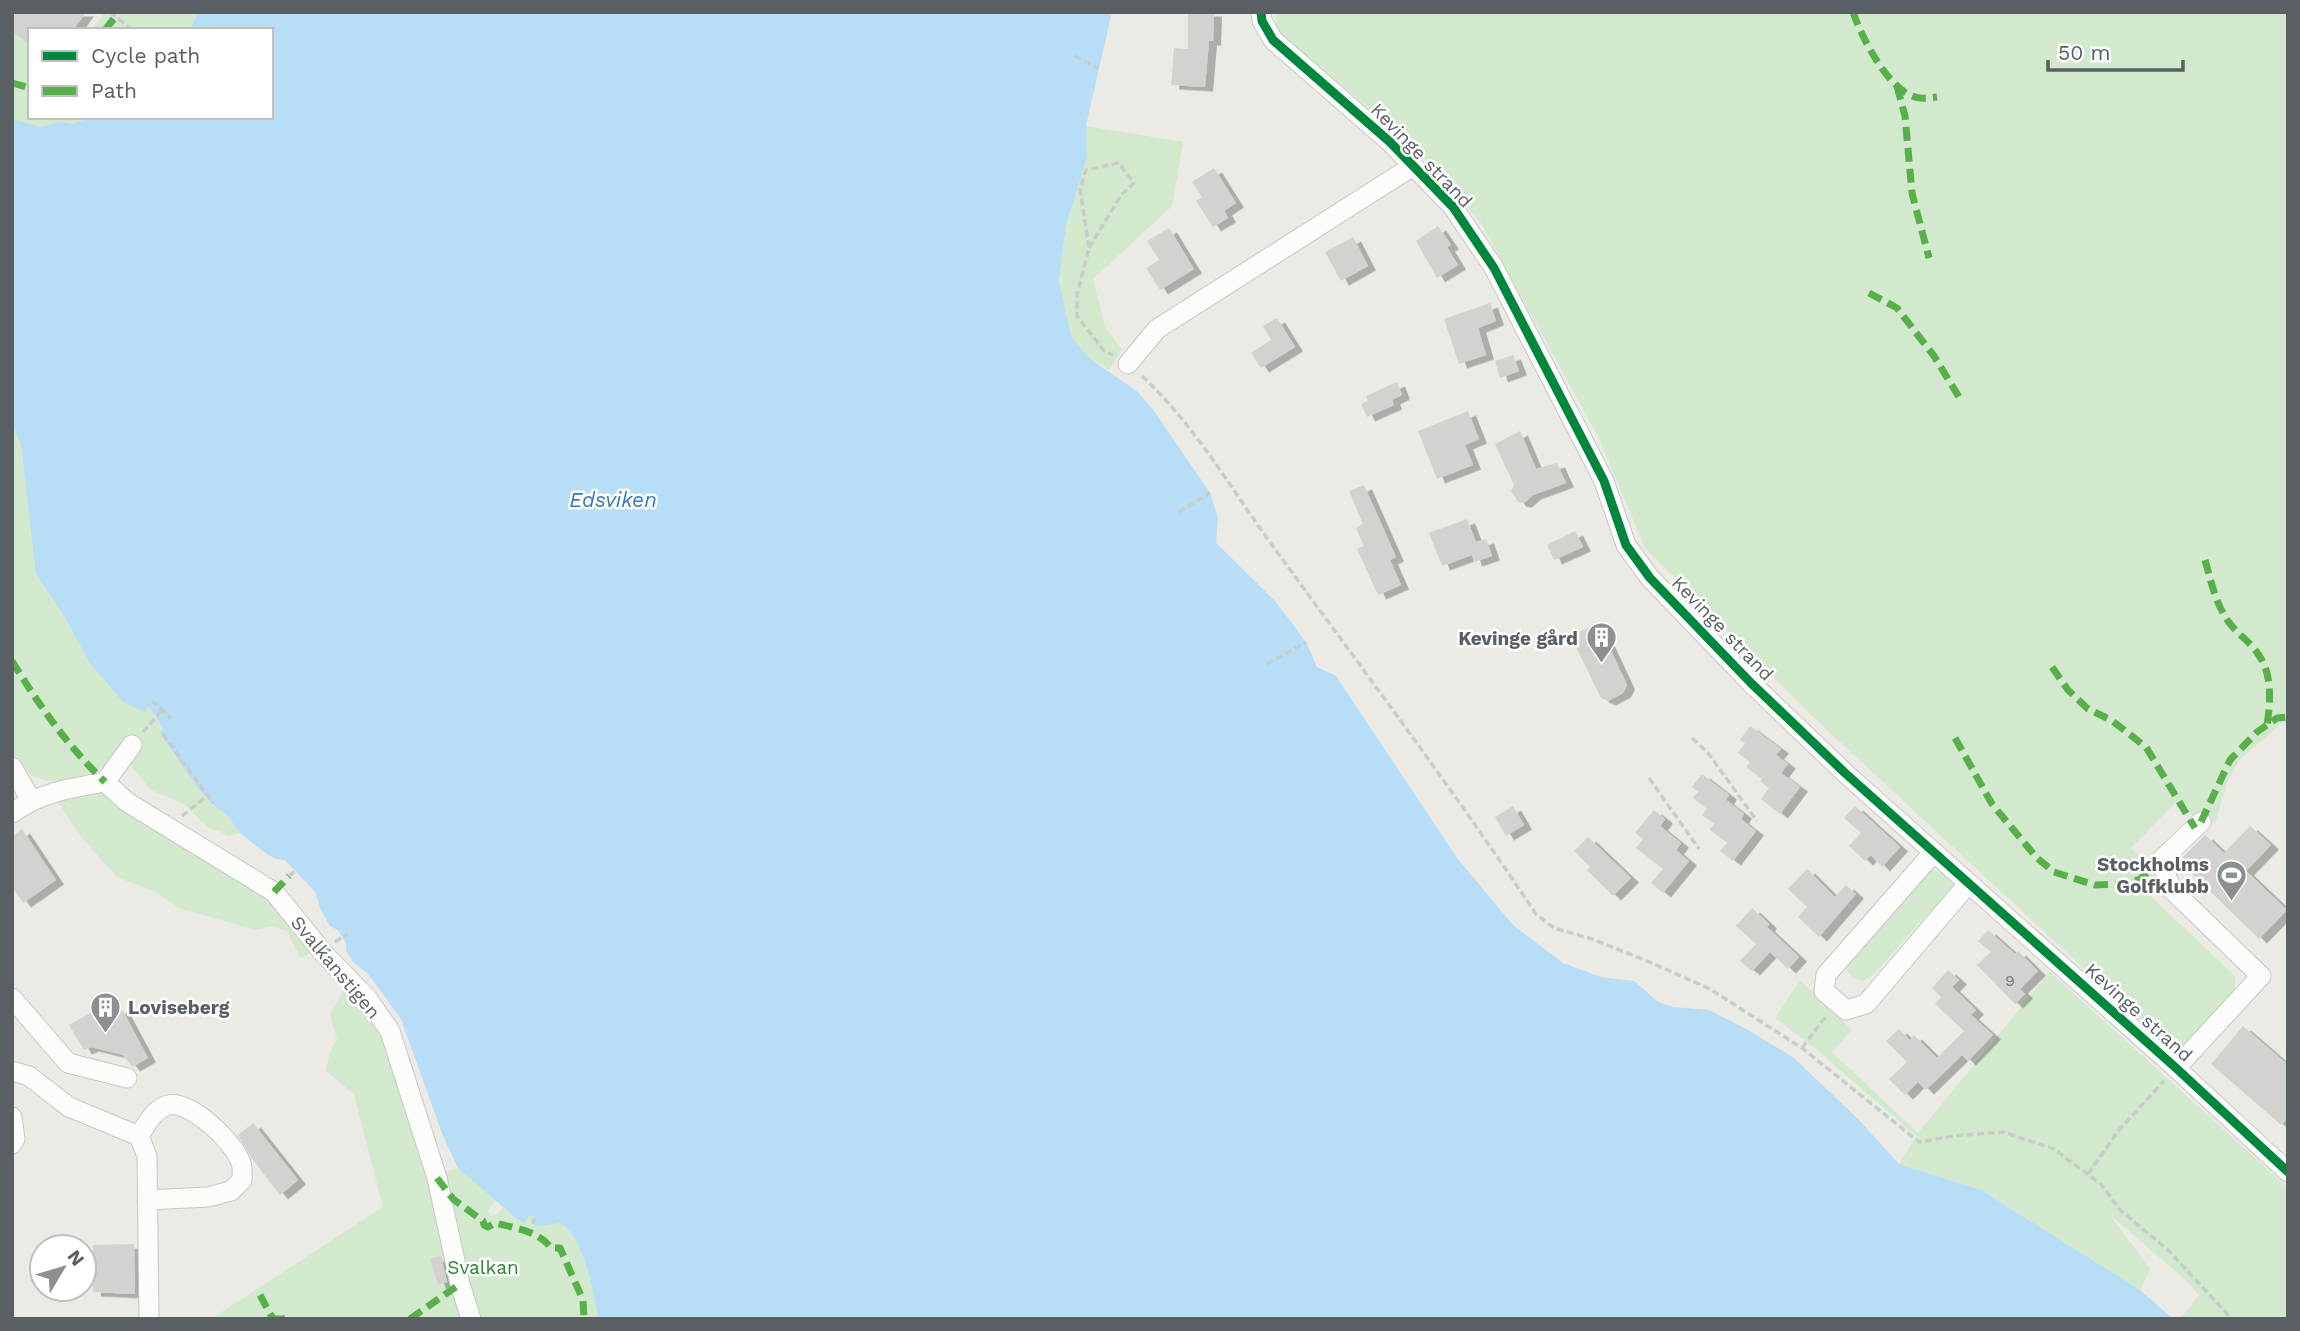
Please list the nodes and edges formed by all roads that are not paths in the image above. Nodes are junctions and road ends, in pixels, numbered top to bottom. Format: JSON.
{"nodes":[{"id":1,"x":1261,"y":12,"type":"edge"},
{"id":2,"x":1413,"y":166,"type":"junction"},
{"id":3,"x":1129,"y":364,"type":"road end"},
{"id":4,"x":132,"y":745,"type":"road end"},
{"id":5,"x":12,"y":766,"type":"edge"},
{"id":6,"x":106,"y":782,"type":"junction"},
{"id":7,"x":31,"y":800,"type":"junction"},
{"id":8,"x":12,"y":813,"type":"edge"},
{"id":9,"x":2201,"y":822,"type":"dead end"},
{"id":10,"x":1933,"y":853,"type":"junction"},
{"id":11,"x":1968,"y":884,"type":"junction"},
{"id":12,"x":12,"y":998,"type":"edge"},
{"id":13,"x":2176,"y":1068,"type":"junction"},
{"id":14,"x":12,"y":1071,"type":"edge"},
{"id":15,"x":127,"y":1078,"type":"dead end"},
{"id":16,"x":12,"y":1116,"type":"edge"},
{"id":17,"x":139,"y":1136,"type":"junction"},
{"id":18,"x":12,"y":1143,"type":"edge"},
{"id":19,"x":2288,"y":1172,"type":"edge"},
{"id":20,"x":147,"y":1200,"type":"junction"},
{"id":21,"x":149,"y":1319,"type":"edge"},
{"id":22,"x":471,"y":1319,"type":"edge"}],
"edges":[{"from":1,"to":2,"type":"street","name":"Kevinge strand"},
{"from":2,"to":3,"type":"street","name":"Kevinge strand"},
{"from":2,"to":10,"type":"street","name":"Kevinge strand"},
{"from":4,"to":6,"type":"street"},
{"from":5,"to":7,"type":"street"},
{"from":6,"to":7,"type":"street"},
{"from":6,"to":22,"type":"street","name":"Svalkanstigen"},
{"from":7,"to":8,"type":"street"},
{"from":9,"to":13,"type":"street","name":"Kevinge strand"},
{"from":10,"to":11,"type":"street","name":"Kevinge strand"},
{"from":10,"to":11,"type":"street"},
{"from":11,"to":13,"type":"street","name":"Kevinge strand"},
{"from":12,"to":15,"type":"street"},
{"from":13,"to":19,"type":"street","name":"Kevinge strand"},
{"from":14,"to":17,"type":"street"},
{"from":16,"to":18,"type":"street"},
{"from":17,"to":20,"type":"street"},
{"from":17,"to":20,"type":"street"},
{"from":20,"to":21,"type":"street"}]}
